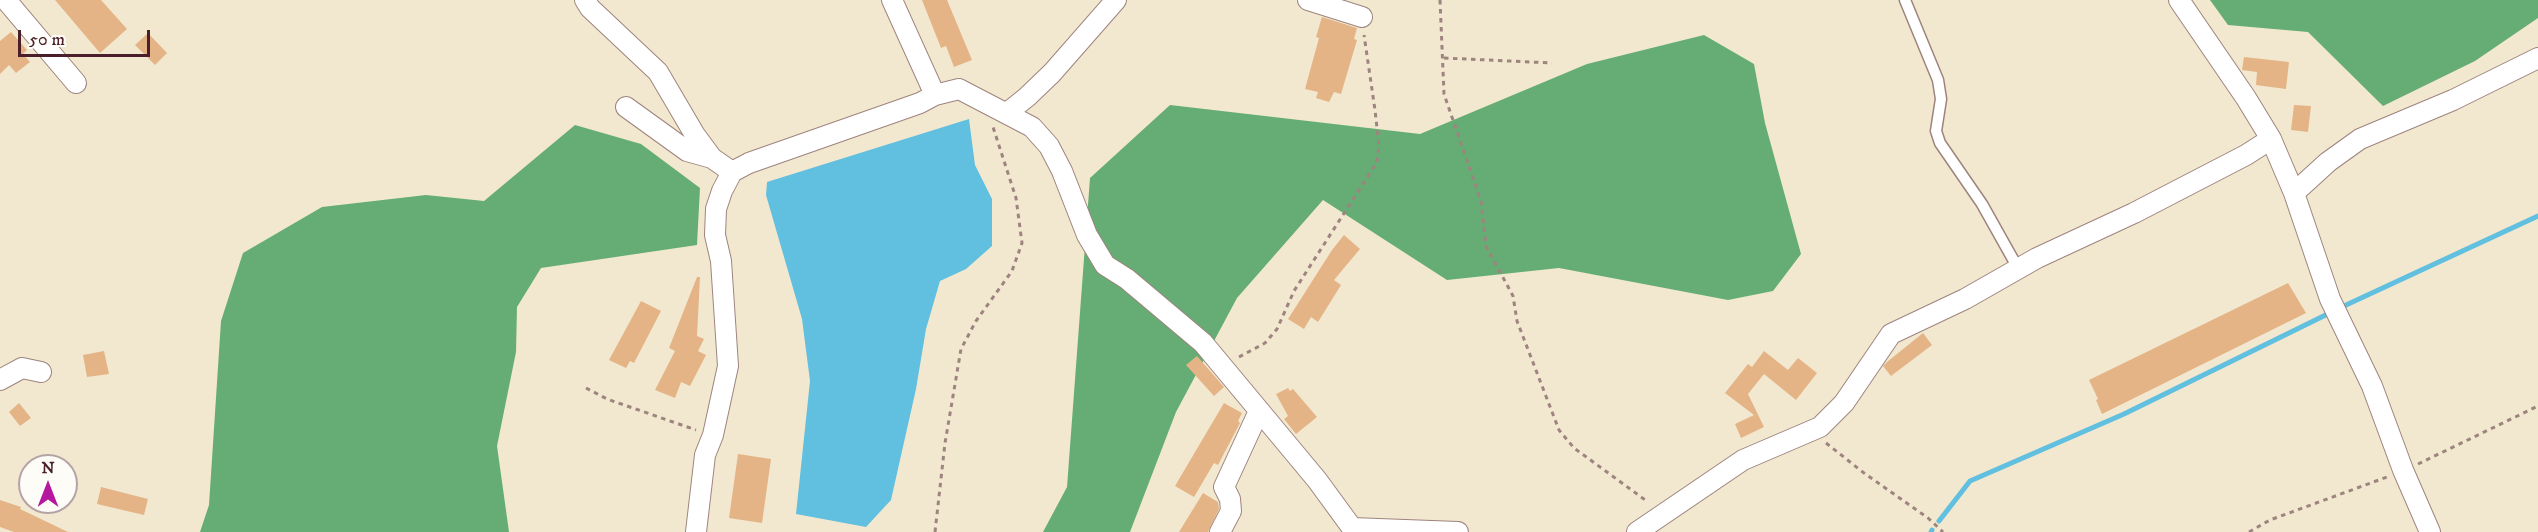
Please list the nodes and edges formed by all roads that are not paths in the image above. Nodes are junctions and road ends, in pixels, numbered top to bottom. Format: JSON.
{"nodes":[{"id":1,"x":6,"y":0,"type":"edge"},
{"id":2,"x":585,"y":0,"type":"edge"},
{"id":3,"x":892,"y":0,"type":"edge"},
{"id":4,"x":1116,"y":0,"type":"edge"},
{"id":5,"x":1308,"y":0,"type":"edge"},
{"id":6,"x":1905,"y":0,"type":"edge"},
{"id":7,"x":2179,"y":0,"type":"edge"},
{"id":8,"x":1362,"y":17,"type":"road end"},
{"id":9,"x":2538,"y":58,"type":"edge"},
{"id":10,"x":76,"y":83,"type":"dead end"},
{"id":11,"x":935,"y":94,"type":"junction"},
{"id":12,"x":626,"y":107,"type":"dead end"},
{"id":13,"x":1007,"y":113,"type":"junction"},
{"id":14,"x":2271,"y":140,"type":"junction"},
{"id":15,"x":712,"y":158,"type":"junction"},
{"id":16,"x":732,"y":172,"type":"junction"},
{"id":17,"x":2294,"y":193,"type":"junction"},
{"id":18,"x":2019,"y":270,"type":"junction"},
{"id":19,"x":41,"y":372,"type":"dead end"},
{"id":20,"x":0,"y":380,"type":"edge"},
{"id":21,"x":1260,"y":411,"type":"junction"},
{"id":22,"x":1354,"y":530,"type":"edge"},
{"id":23,"x":696,"y":532,"type":"edge"},
{"id":24,"x":1220,"y":532,"type":"edge"},
{"id":25,"x":1458,"y":532,"type":"edge"},
{"id":26,"x":1637,"y":532,"type":"edge"},
{"id":27,"x":2430,"y":532,"type":"edge"}],
"edges":[{"from":1,"to":10,"type":"street"},
{"from":2,"to":15,"type":"street"},
{"from":3,"to":11,"type":"street"},
{"from":4,"to":13,"type":"street"},
{"from":5,"to":8,"type":"street"},
{"from":6,"to":18,"type":"lane"},
{"from":7,"to":14,"type":"street"},
{"from":9,"to":17,"type":"street"},
{"from":11,"to":13,"type":"street"},
{"from":11,"to":16,"type":"street"},
{"from":12,"to":15,"type":"street"},
{"from":13,"to":21,"type":"street"},
{"from":14,"to":17,"type":"street"},
{"from":14,"to":18,"type":"street"},
{"from":15,"to":16,"type":"street"},
{"from":16,"to":23,"type":"street"},
{"from":17,"to":27,"type":"street"},
{"from":18,"to":26,"type":"street"},
{"from":19,"to":20,"type":"street"},
{"from":21,"to":22,"type":"street"},
{"from":21,"to":24,"type":"street"},
{"from":22,"to":25,"type":"street"}]}
